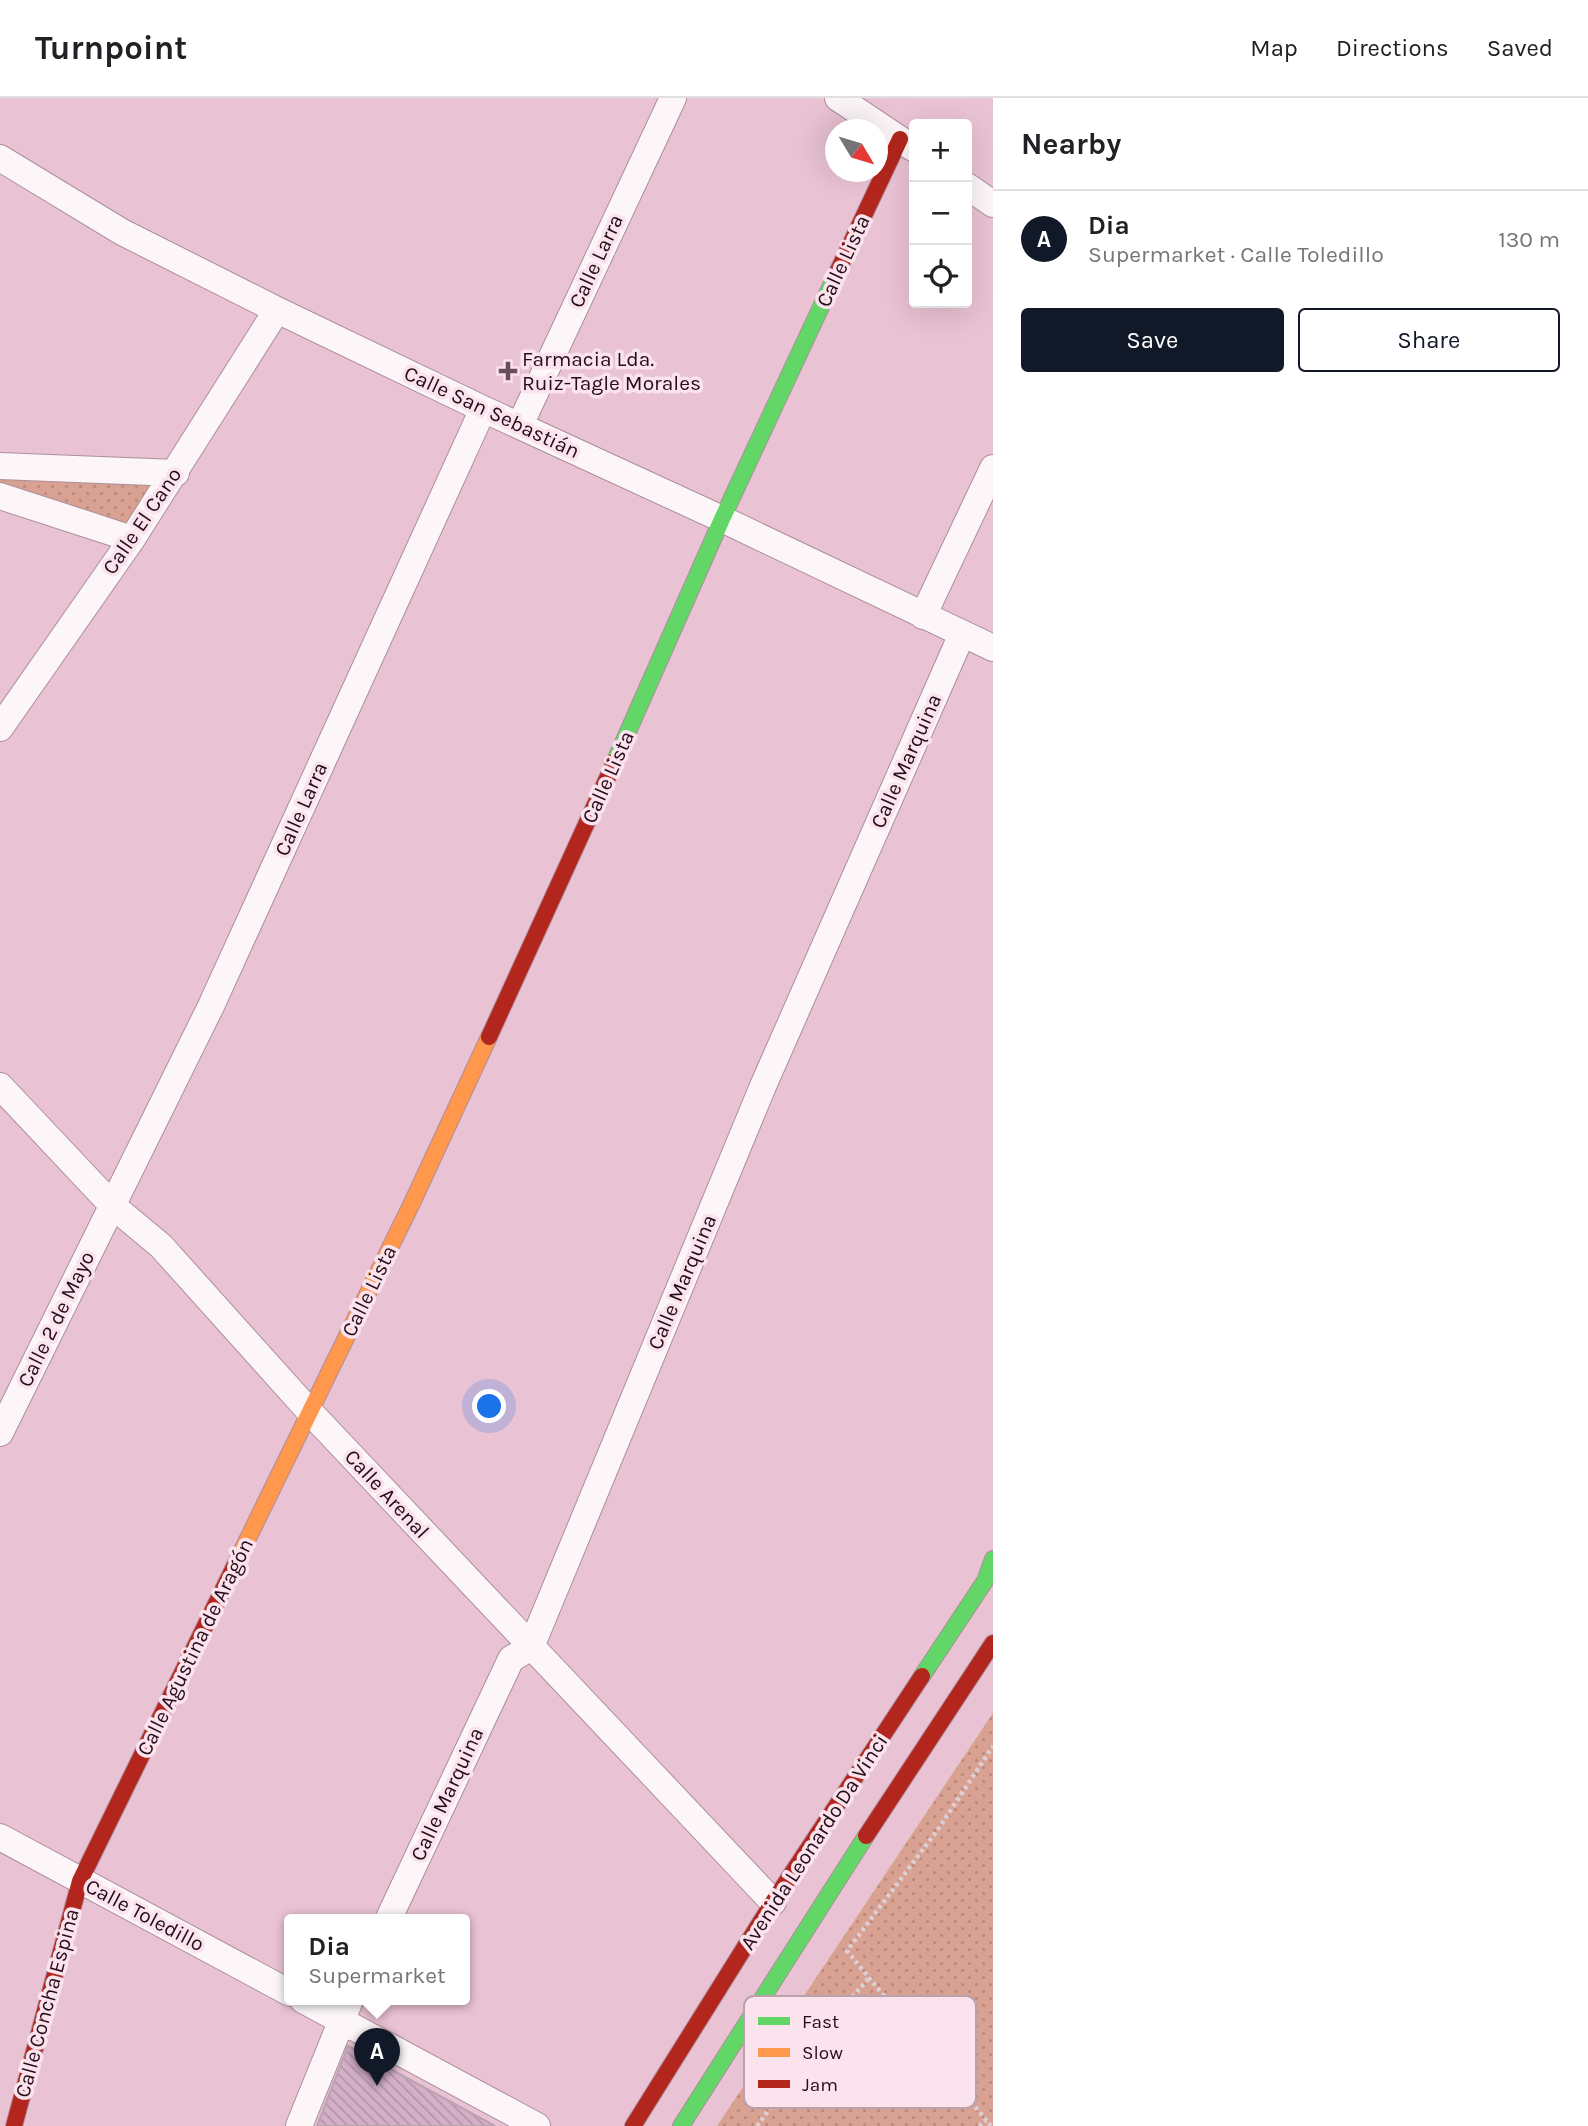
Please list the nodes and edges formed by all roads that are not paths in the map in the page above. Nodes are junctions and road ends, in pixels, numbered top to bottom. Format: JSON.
{"nodes":[{"id":1,"x":673,"y":98,"type":"edge"},
{"id":2,"x":838,"y":98,"type":"edge"},
{"id":3,"x":907,"y":144,"type":"edge"},
{"id":4,"x":0,"y":158,"type":"edge"},
{"id":5,"x":972,"y":189,"type":"edge"},
{"id":6,"x":993,"y":204,"type":"edge"},
{"id":7,"x":277,"y":310,"type":"junction"},
{"id":8,"x":483,"y":409,"type":"junction"},
{"id":9,"x":520,"y":425,"type":"junction"},
{"id":10,"x":0,"y":466,"type":"edge"},
{"id":11,"x":993,"y":468,"type":"edge"},
{"id":12,"x":176,"y":473,"type":"junction"},
{"id":13,"x":0,"y":496,"type":"edge"},
{"id":14,"x":722,"y":519,"type":"junction"},
{"id":15,"x":132,"y":539,"type":"junction"},
{"id":16,"x":923,"y":616,"type":"junction"},
{"id":17,"x":962,"y":634,"type":"junction"},
{"id":18,"x":993,"y":648,"type":"edge"},
{"id":19,"x":0,"y":728,"type":"edge"},
{"id":20,"x":0,"y":1086,"type":"edge"},
{"id":21,"x":113,"y":1206,"type":"junction"},
{"id":22,"x":310,"y":1412,"type":"junction"},
{"id":23,"x":0,"y":1433,"type":"edge"},
{"id":24,"x":993,"y":1559,"type":"edge"},
{"id":25,"x":993,"y":1643,"type":"edge"},
{"id":26,"x":531,"y":1647,"type":"junction"},
{"id":27,"x":0,"y":1838,"type":"edge"},
{"id":28,"x":80,"y":1881,"type":"junction"},
{"id":29,"x":773,"y":1902,"type":"junction"},
{"id":30,"x":391,"y":1914,"type":"edge"},
{"id":31,"x":284,"y":1990,"type":"edge"},
{"id":32,"x":763,"y":1996,"type":"edge"},
{"id":33,"x":324,"y":2005,"type":"edge"},
{"id":34,"x":345,"y":2010,"type":"edge"},
{"id":35,"x":744,"y":2027,"type":"edge"},
{"id":36,"x":14,"y":2126,"type":"edge"},
{"id":37,"x":299,"y":2126,"type":"edge"},
{"id":38,"x":537,"y":2126,"type":"edge"},
{"id":39,"x":633,"y":2126,"type":"edge"},
{"id":40,"x":681,"y":2126,"type":"edge"}],
"edges":[{"from":1,"to":9,"type":"street","name":"Calle Larra"},
{"from":2,"to":3,"type":"street"},
{"from":3,"to":14,"type":"street","name":"Calle Lista"},
{"from":4,"to":7,"type":"street","name":"Calle San Sebastián"},
{"from":5,"to":6,"type":"street"},
{"from":7,"to":8,"type":"street","name":"Calle San Sebastián"},
{"from":7,"to":12,"type":"street","name":"Calle El Cano"},
{"from":8,"to":9,"type":"street","name":"Calle San Sebastián"},
{"from":8,"to":21,"type":"street","name":"Calle Larra"},
{"from":9,"to":14,"type":"street","name":"Calle San Sebastián"},
{"from":10,"to":12,"type":"street"},
{"from":11,"to":16,"type":"street"},
{"from":12,"to":15,"type":"street","name":"Calle El Cano"},
{"from":13,"to":15,"type":"street"},
{"from":14,"to":16,"type":"street","name":"Calle San Sebastián"},
{"from":14,"to":22,"type":"street","name":"Calle Lista"},
{"from":15,"to":19,"type":"street","name":"Calle El Cano"},
{"from":16,"to":17,"type":"street","name":"Calle San Sebastián"},
{"from":17,"to":18,"type":"street","name":"Calle San Sebastián"},
{"from":17,"to":26,"type":"street","name":"Calle Marquina"},
{"from":20,"to":21,"type":"street","name":"Calle Arenal"},
{"from":21,"to":22,"type":"street","name":"Calle Arenal"},
{"from":21,"to":23,"type":"street","name":"Calle 2 de Mayo"},
{"from":22,"to":26,"type":"street","name":"Calle Arenal"},
{"from":22,"to":28,"type":"street","name":"Calle Agustina de Aragón"},
{"from":24,"to":29,"type":"street","name":"Avenida Leonardo Da Vinci"},
{"from":25,"to":32,"type":"street","name":"Avenida Leonardo Da Vinci"},
{"from":26,"to":29,"type":"street","name":"Calle Arenal"},
{"from":26,"to":30,"type":"street","name":"Calle Marquina"},
{"from":27,"to":28,"type":"street","name":"Calle Toledillo"},
{"from":28,"to":31,"type":"street","name":"Calle Toledillo"},
{"from":28,"to":36,"type":"street","name":"Calle Concha Espina"},
{"from":29,"to":39,"type":"street","name":"Avenida Leonardo Da Vinci"},
{"from":33,"to":34,"type":"street"},
{"from":34,"to":37,"type":"street"},
{"from":34,"to":38,"type":"street"},
{"from":35,"to":40,"type":"street","name":"Avenida Leonardo Da Vinci"}]}
